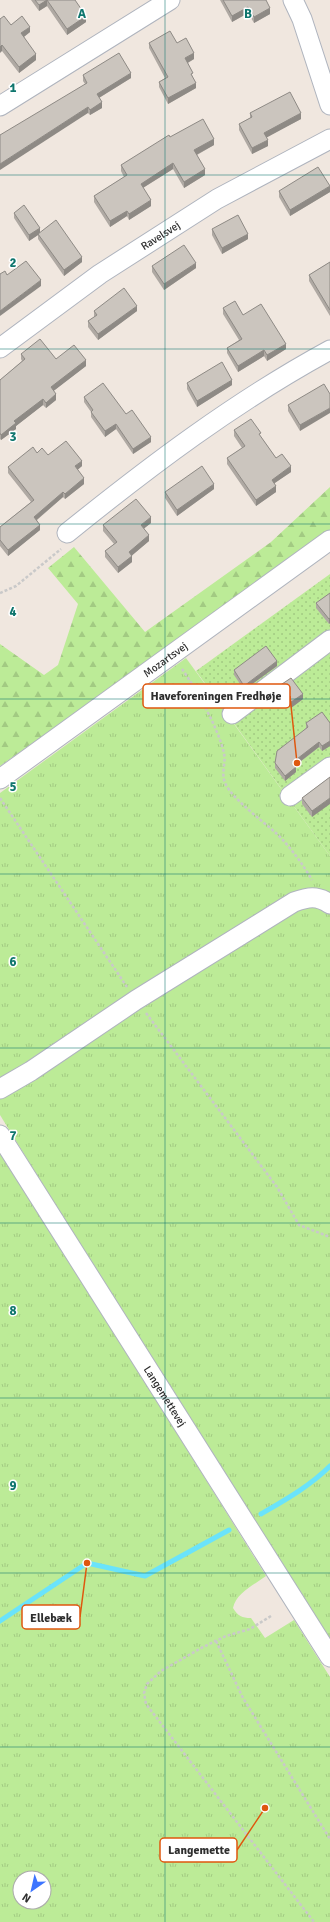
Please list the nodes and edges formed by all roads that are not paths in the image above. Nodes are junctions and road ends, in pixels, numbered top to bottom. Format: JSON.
{"nodes":[{"id":1,"x":170,"y":0,"type":"edge"},
{"id":2,"x":293,"y":0,"type":"edge"},
{"id":3,"x":330,"y":105,"type":"edge"},
{"id":4,"x":0,"y":106,"type":"edge"},
{"id":5,"x":330,"y":139,"type":"edge"},
{"id":6,"x":0,"y":348,"type":"edge"},
{"id":7,"x":330,"y":350,"type":"edge"},
{"id":8,"x":67,"y":533,"type":"road end"},
{"id":9,"x":330,"y":540,"type":"edge"},
{"id":10,"x":330,"y":640,"type":"edge"},
{"id":11,"x":232,"y":714,"type":"dead end"},
{"id":12,"x":330,"y":767,"type":"edge"},
{"id":13,"x":0,"y":779,"type":"edge"},
{"id":14,"x":290,"y":796,"type":"dead end"},
{"id":15,"x":327,"y":902,"type":"edge"},
{"id":16,"x":0,"y":1089,"type":"edge"},
{"id":17,"x":0,"y":1136,"type":"edge"},
{"id":18,"x":330,"y":1657,"type":"edge"}],
"edges":[{"from":1,"to":4,"type":"street"},
{"from":2,"to":3,"type":"street"},
{"from":5,"to":6,"type":"street","name":"Ravelsvej"},
{"from":7,"to":8,"type":"street"},
{"from":9,"to":13,"type":"street","name":"Mozartsvej"},
{"from":10,"to":11,"type":"street"},
{"from":12,"to":14,"type":"street"},
{"from":15,"to":16,"type":"street"},
{"from":17,"to":18,"type":"street","name":"Langemettevej"}]}
